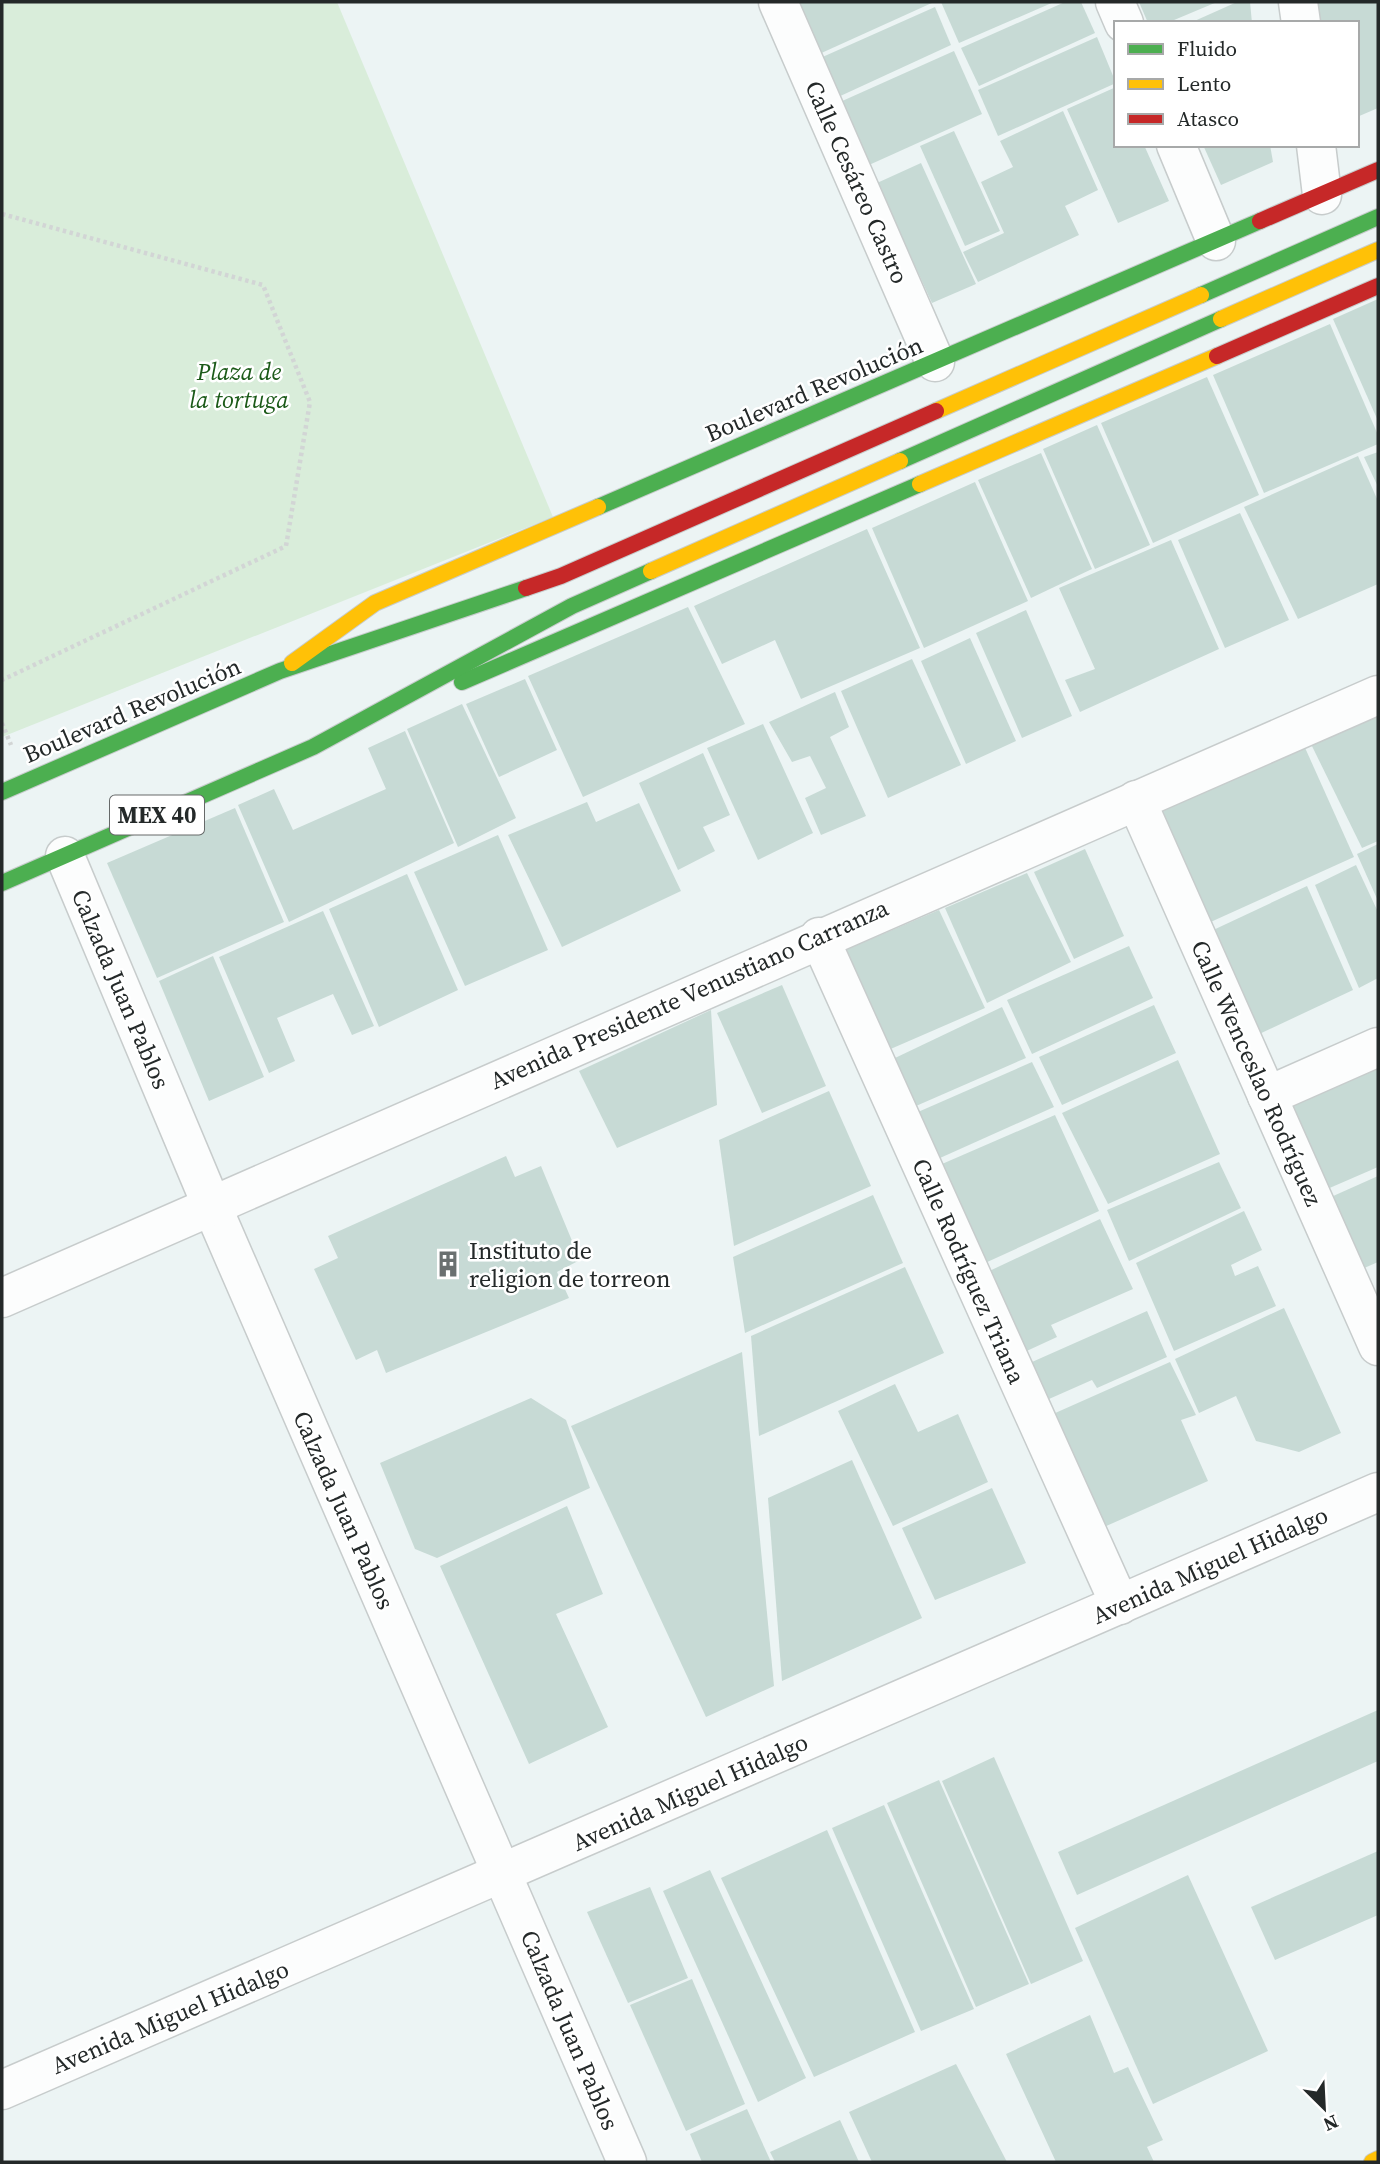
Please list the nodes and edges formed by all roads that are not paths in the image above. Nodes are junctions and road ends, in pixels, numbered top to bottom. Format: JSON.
{"nodes":[{"id":1,"x":778,"y":2,"type":"edge"},
{"id":2,"x":1115,"y":2,"type":"edge"},
{"id":3,"x":1298,"y":2,"type":"edge"},
{"id":4,"x":1123,"y":21,"type":"edge"},
{"id":5,"x":1301,"y":21,"type":"edge"},
{"id":6,"x":1177,"y":147,"type":"edge"},
{"id":7,"x":1316,"y":147,"type":"edge"},
{"id":8,"x":1378,"y":170,"type":"edge"},
{"id":9,"x":1322,"y":195,"type":"junction"},
{"id":10,"x":1378,"y":217,"type":"edge"},
{"id":11,"x":1216,"y":241,"type":"junction"},
{"id":12,"x":1378,"y":250,"type":"edge"},
{"id":13,"x":1378,"y":286,"type":"edge"},
{"id":14,"x":936,"y":362,"type":"junction"},
{"id":15,"x":280,"y":671,"type":"junction"},
{"id":16,"x":1378,"y":695,"type":"edge"},
{"id":17,"x":313,"y":747,"type":"junction"},
{"id":18,"x":2,"y":792,"type":"edge"},
{"id":19,"x":1136,"y":800,"type":"junction"},
{"id":20,"x":65,"y":856,"type":"junction"},
{"id":21,"x":2,"y":883,"type":"edge"},
{"id":22,"x":820,"y":937,"type":"junction"},
{"id":23,"x":1378,"y":1046,"type":"edge"},
{"id":24,"x":1267,"y":1096,"type":"junction"},
{"id":25,"x":211,"y":1204,"type":"junction"},
{"id":26,"x":2,"y":1298,"type":"edge"},
{"id":27,"x":1378,"y":1346,"type":"edge"},
{"id":28,"x":1378,"y":1492,"type":"edge"},
{"id":29,"x":1120,"y":1605,"type":"junction"},
{"id":30,"x":503,"y":1873,"type":"junction"},
{"id":31,"x":2,"y":2090,"type":"edge"},
{"id":32,"x":1378,"y":2160,"type":"edge"},
{"id":33,"x":627,"y":2162,"type":"edge"},
{"id":34,"x":1372,"y":2162,"type":"edge"}],
"edges":[{"from":1,"to":14,"type":"street","name":"Calle Cesáreo Castro"},
{"from":2,"to":4,"type":"street"},
{"from":3,"to":5,"type":"street"},
{"from":6,"to":11,"type":"street"},
{"from":7,"to":9,"type":"street"},
{"from":8,"to":9,"type":"main road","name":"Boulevard Revolución"},
{"from":9,"to":11,"type":"main road","name":"Boulevard Revolución"},
{"from":10,"to":15,"type":"main road","name":"Boulevard Revolución"},
{"from":11,"to":14,"type":"main road","name":"Boulevard Revolución"},
{"from":12,"to":17,"type":"main road"},
{"from":13,"to":17,"type":"main road","number":"MEX 40"},
{"from":14,"to":15,"type":"main road","name":"Boulevard Revolución"},
{"from":15,"to":18,"type":"main road","name":"Boulevard Revolución"},
{"from":16,"to":19,"type":"street","name":"Avenida Presidente Venustiano Carranza"},
{"from":17,"to":20,"type":"main road","number":"MEX 40"},
{"from":19,"to":22,"type":"street","name":"Avenida Presidente Venustiano Carranza"},
{"from":19,"to":24,"type":"street","name":"Calle Wenceslao Rodríguez"},
{"from":20,"to":21,"type":"main road","number":"MEX 40"},
{"from":20,"to":25,"type":"street","name":"Calzada Juan Pablos"},
{"from":22,"to":25,"type":"street","name":"Avenida Presidente Venustiano Carranza"},
{"from":22,"to":29,"type":"street","name":"Calle Rodríguez Triana"},
{"from":23,"to":24,"type":"street"},
{"from":24,"to":27,"type":"street","name":"Calle Wenceslao Rodríguez"},
{"from":25,"to":26,"type":"street","name":"Avenida Presidente Venustiano Carranza"},
{"from":25,"to":30,"type":"street","name":"Calzada Juan Pablos"},
{"from":28,"to":29,"type":"street","name":"Avenida Miguel Hidalgo"},
{"from":29,"to":30,"type":"street","name":"Avenida Miguel Hidalgo"},
{"from":30,"to":31,"type":"street","name":"Avenida Miguel Hidalgo"},
{"from":30,"to":33,"type":"street","name":"Calzada Juan Pablos"},
{"from":32,"to":34,"type":"main road"}]}
